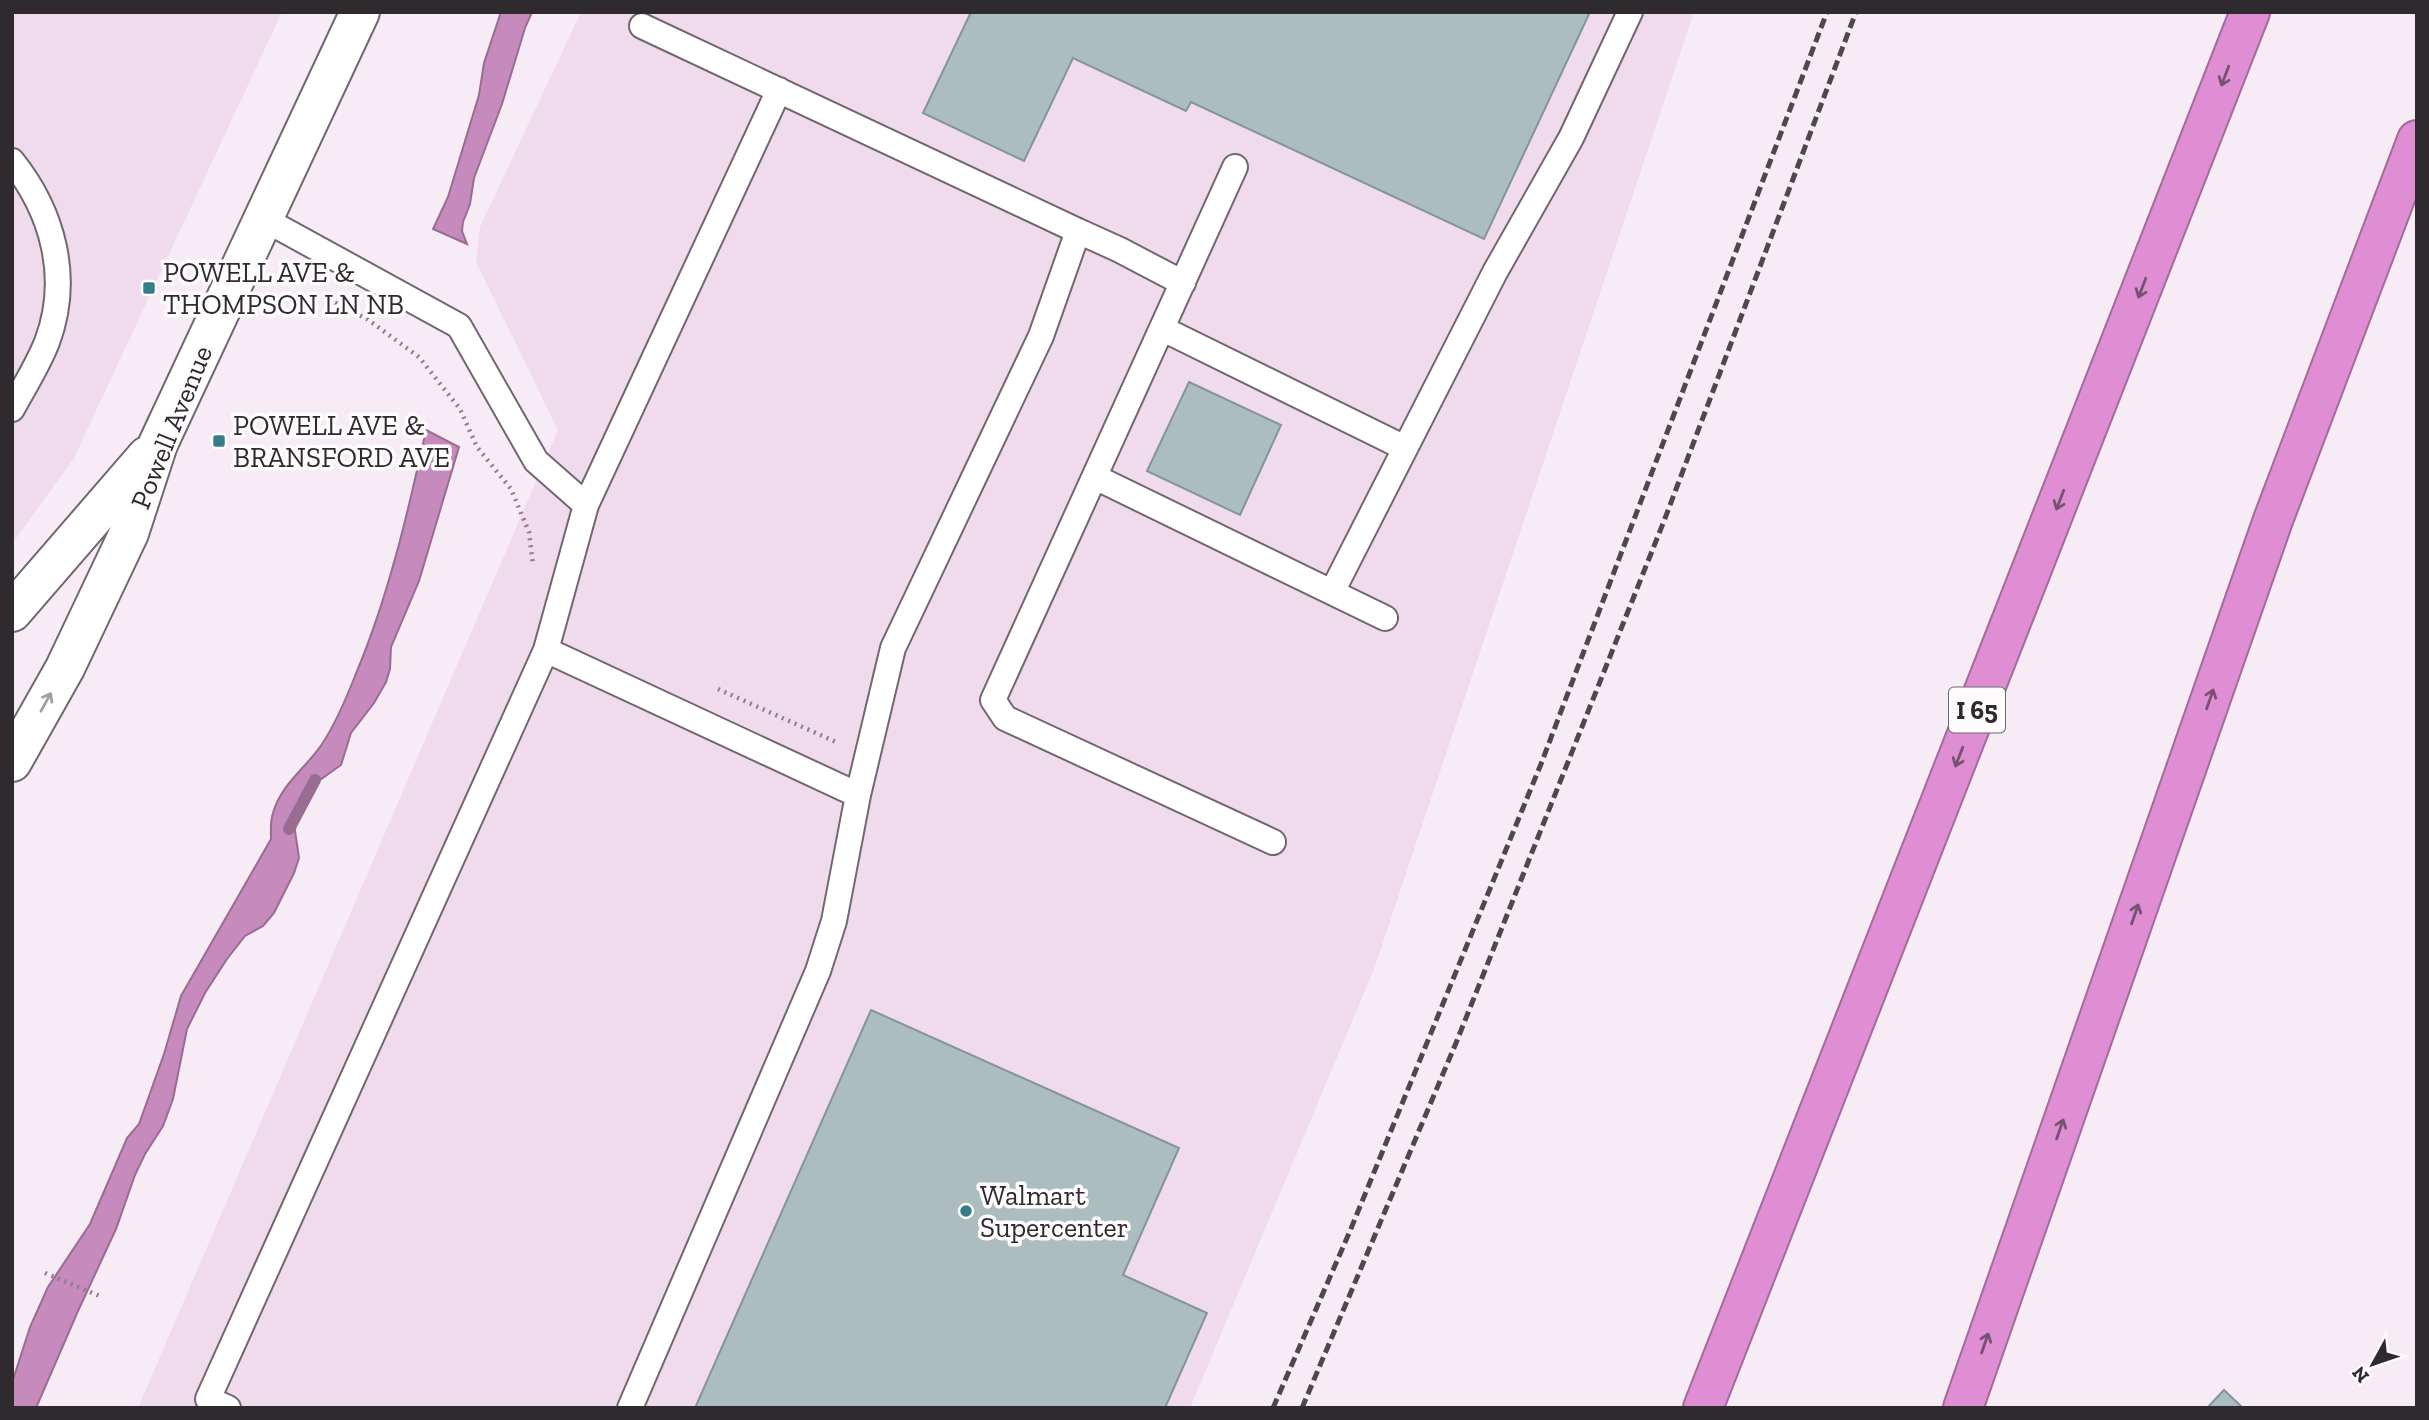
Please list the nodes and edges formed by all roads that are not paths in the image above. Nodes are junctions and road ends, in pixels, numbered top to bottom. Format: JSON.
{"nodes":[{"id":1,"x":360,"y":12,"type":"edge"},
{"id":2,"x":1630,"y":12,"type":"edge"},
{"id":3,"x":2250,"y":12,"type":"edge"},
{"id":4,"x":642,"y":26,"type":"dead end"},
{"id":5,"x":779,"y":90,"type":"junction"},
{"id":6,"x":2417,"y":140,"type":"edge"},
{"id":7,"x":12,"y":161,"type":"edge"},
{"id":8,"x":1235,"y":167,"type":"dead end"},
{"id":9,"x":262,"y":218,"type":"junction"},
{"id":10,"x":1078,"y":231,"type":"junction"},
{"id":11,"x":1183,"y":283,"type":"junction"},
{"id":12,"x":1163,"y":329,"type":"junction"},
{"id":13,"x":12,"y":409,"type":"edge"},
{"id":14,"x":158,"y":443,"type":"junction"},
{"id":15,"x":1405,"y":448,"type":"junction"},
{"id":16,"x":1095,"y":477,"type":"junction"},
{"id":17,"x":586,"y":505,"type":"junction"},
{"id":18,"x":1332,"y":592,"type":"junction"},
{"id":19,"x":12,"y":612,"type":"edge"},
{"id":20,"x":1385,"y":618,"type":"dead end"},
{"id":21,"x":546,"y":649,"type":"junction"},
{"id":22,"x":12,"y":762,"type":"edge"},
{"id":23,"x":858,"y":796,"type":"junction"},
{"id":24,"x":1273,"y":842,"type":"dead end"},
{"id":25,"x":228,"y":1408,"type":"edge"},
{"id":26,"x":629,"y":1408,"type":"edge"},
{"id":27,"x":1703,"y":1408,"type":"edge"},
{"id":28,"x":1963,"y":1408,"type":"edge"}],
"edges":[{"from":1,"to":9,"type":"main road","name":"Powell Avenue"},
{"from":2,"to":15,"type":"lane"},
{"from":3,"to":27,"type":"highway","number":"I 65","one_way":true},
{"from":4,"to":5,"type":"lane"},
{"from":5,"to":10,"type":"lane"},
{"from":5,"to":17,"type":"lane"},
{"from":28,"to":6,"type":"highway","one_way":true},
{"from":7,"to":13,"type":"lane"},
{"from":8,"to":11,"type":"lane"},
{"from":9,"to":14,"type":"main road","name":"Powell Avenue"},
{"from":9,"to":17,"type":"lane"},
{"from":10,"to":11,"type":"lane"},
{"from":10,"to":23,"type":"lane"},
{"from":11,"to":12,"type":"lane"},
{"from":12,"to":15,"type":"lane"},
{"from":12,"to":16,"type":"lane"},
{"from":14,"to":19,"type":"main road"},
{"from":22,"to":14,"type":"main road","name":"Powell Avenue","one_way":true},
{"from":15,"to":18,"type":"lane"},
{"from":16,"to":18,"type":"lane"},
{"from":16,"to":24,"type":"lane"},
{"from":17,"to":21,"type":"lane"},
{"from":18,"to":20,"type":"lane"},
{"from":21,"to":23,"type":"lane"},
{"from":21,"to":25,"type":"lane"},
{"from":23,"to":26,"type":"lane"}]}
